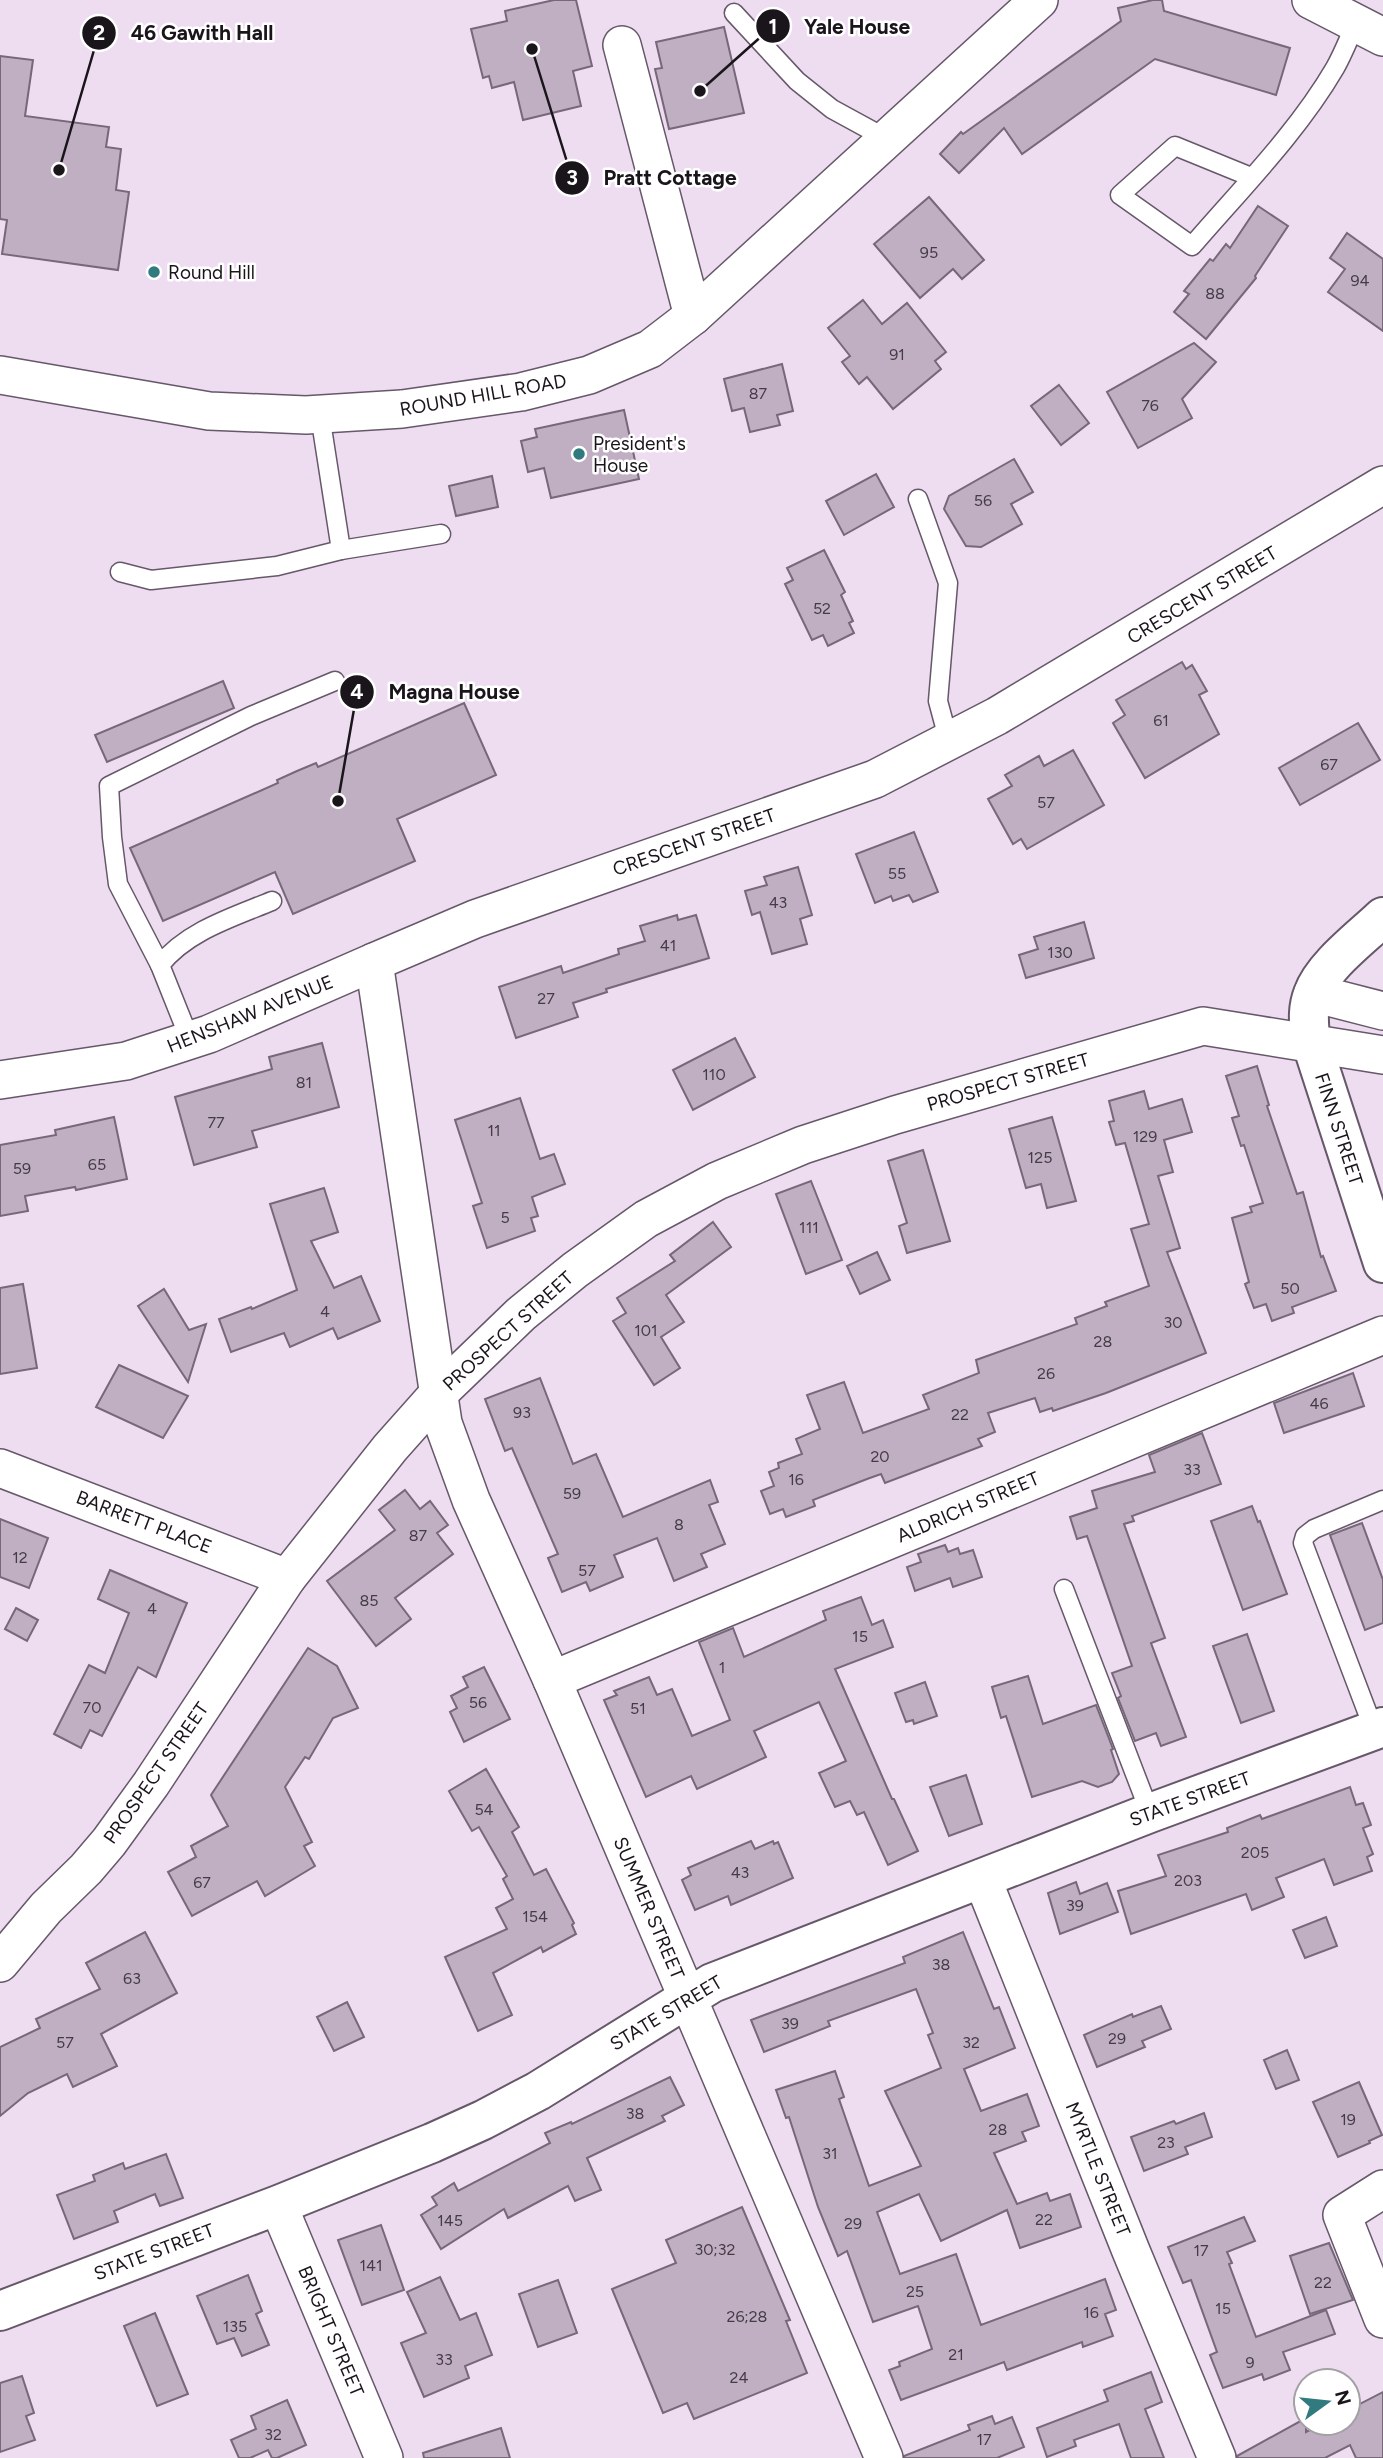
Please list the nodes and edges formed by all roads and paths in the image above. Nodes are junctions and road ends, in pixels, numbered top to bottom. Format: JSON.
{"nodes":[{"id":1,"x":1037,"y":1,"type":"edge"},
{"id":2,"x":734,"y":13,"type":"dead end"},
{"id":3,"x":1340,"y":14,"type":"edge"},
{"id":4,"x":622,"y":45,"type":"dead end"},
{"id":5,"x":887,"y":139,"type":"junction"},
{"id":6,"x":1251,"y":177,"type":"junction"},
{"id":7,"x":693,"y":316,"type":"junction"},
{"id":8,"x":0,"y":375,"type":"edge"},
{"id":9,"x":320,"y":415,"type":"junction"},
{"id":10,"x":1383,"y":485,"type":"edge"},
{"id":11,"x":918,"y":499,"type":"dead end"},
{"id":12,"x":441,"y":534,"type":"dead end"},
{"id":13,"x":341,"y":550,"type":"junction"},
{"id":14,"x":120,"y":572,"type":"dead end"},
{"id":15,"x":335,"y":681,"type":"dead end"},
{"id":16,"x":948,"y":742,"type":"junction"},
{"id":17,"x":272,"y":901,"type":"dead end"},
{"id":18,"x":1383,"y":917,"type":"edge"},
{"id":19,"x":374,"y":962,"type":"junction"},
{"id":20,"x":160,"y":965,"type":"junction"},
{"id":21,"x":1313,"y":993,"type":"junction"},
{"id":22,"x":1383,"y":1011,"type":"edge"},
{"id":23,"x":190,"y":1040,"type":"junction"},
{"id":24,"x":1383,"y":1055,"type":"edge"},
{"id":25,"x":0,"y":1080,"type":"edge"},
{"id":26,"x":1383,"y":1264,"type":"edge"},
{"id":27,"x":1383,"y":1335,"type":"edge"},
{"id":28,"x":438,"y":1394,"type":"junction"},
{"id":29,"x":0,"y":1468,"type":"edge"},
{"id":30,"x":1383,"y":1500,"type":"edge"},
{"id":31,"x":287,"y":1578,"type":"junction"},
{"id":32,"x":1064,"y":1589,"type":"dead end"},
{"id":33,"x":552,"y":1680,"type":"junction"},
{"id":34,"x":1379,"y":1729,"type":"edge"},
{"id":35,"x":1150,"y":1813,"type":"junction"},
{"id":36,"x":982,"y":1878,"type":"junction"},
{"id":37,"x":46,"y":1908,"type":"junction"},
{"id":38,"x":0,"y":1938,"type":"edge"},
{"id":39,"x":0,"y":1962,"type":"edge"},
{"id":40,"x":687,"y":1997,"type":"junction"},
{"id":41,"x":1383,"y":2189,"type":"edge"},
{"id":42,"x":278,"y":2205,"type":"junction"},
{"id":43,"x":0,"y":2311,"type":"edge"},
{"id":44,"x":1383,"y":2319,"type":"edge"},
{"id":45,"x":384,"y":2458,"type":"edge"},
{"id":46,"x":884,"y":2458,"type":"edge"},
{"id":47,"x":1217,"y":2458,"type":"edge"}],
"edges":[{"from":1,"to":5,"type":"street","name":"ROUND HILL ROAD"},
{"from":2,"to":5,"type":"lane"},
{"from":3,"to":6,"type":"lane"},
{"from":4,"to":7,"type":"street"},
{"from":5,"to":7,"type":"street","name":"ROUND HILL ROAD"},
{"from":6,"to":6,"type":"lane"},
{"from":7,"to":9,"type":"street","name":"ROUND HILL ROAD"},
{"from":8,"to":9,"type":"street","name":"ROUND HILL ROAD"},
{"from":9,"to":13,"type":"lane"},
{"from":10,"to":16,"type":"street","name":"CRESCENT STREET"},
{"from":11,"to":16,"type":"lane"},
{"from":12,"to":13,"type":"lane"},
{"from":13,"to":14,"type":"lane"},
{"from":15,"to":20,"type":"lane"},
{"from":16,"to":19,"type":"street","name":"CRESCENT STREET"},
{"from":17,"to":20,"type":"lane"},
{"from":18,"to":21,"type":"main road"},
{"from":19,"to":23,"type":"street","name":"HENSHAW AVENUE"},
{"from":19,"to":28,"type":"street"},
{"from":20,"to":23,"type":"lane"},
{"from":21,"to":22,"type":"street"},
{"from":21,"to":26,"type":"main road","name":"FINN STREET"},
{"from":23,"to":25,"type":"street","name":"HENSHAW AVENUE"},
{"from":24,"to":28,"type":"street","name":"PROSPECT STREET"},
{"from":27,"to":33,"type":"street","name":"ALDRICH STREET"},
{"from":28,"to":31,"type":"street","name":"PROSPECT STREET"},
{"from":28,"to":33,"type":"street","name":"SUMMER STREET"},
{"from":29,"to":31,"type":"street","name":"BARRETT PLACE"},
{"from":30,"to":34,"type":"lane"},
{"from":31,"to":37,"type":"street","name":"PROSPECT STREET"},
{"from":32,"to":35,"type":"lane"},
{"from":33,"to":40,"type":"street","name":"SUMMER STREET"},
{"from":34,"to":35,"type":"main road","name":"STATE STREET"},
{"from":35,"to":36,"type":"main road","name":"STATE STREET"},
{"from":36,"to":40,"type":"main road","name":"STATE STREET"},
{"from":36,"to":47,"type":"street","name":"MYRTLE STREET"},
{"from":37,"to":38,"type":"street","name":"PROSPECT STREET"},
{"from":37,"to":39,"type":"street","name":"PROSPECT STREET"},
{"from":40,"to":42,"type":"main road","name":"STATE STREET"},
{"from":40,"to":46,"type":"street","name":"SUMMER STREET"},
{"from":41,"to":44,"type":"street"},
{"from":42,"to":43,"type":"main road","name":"STATE STREET"},
{"from":42,"to":45,"type":"street","name":"BRIGHT STREET"}]}
